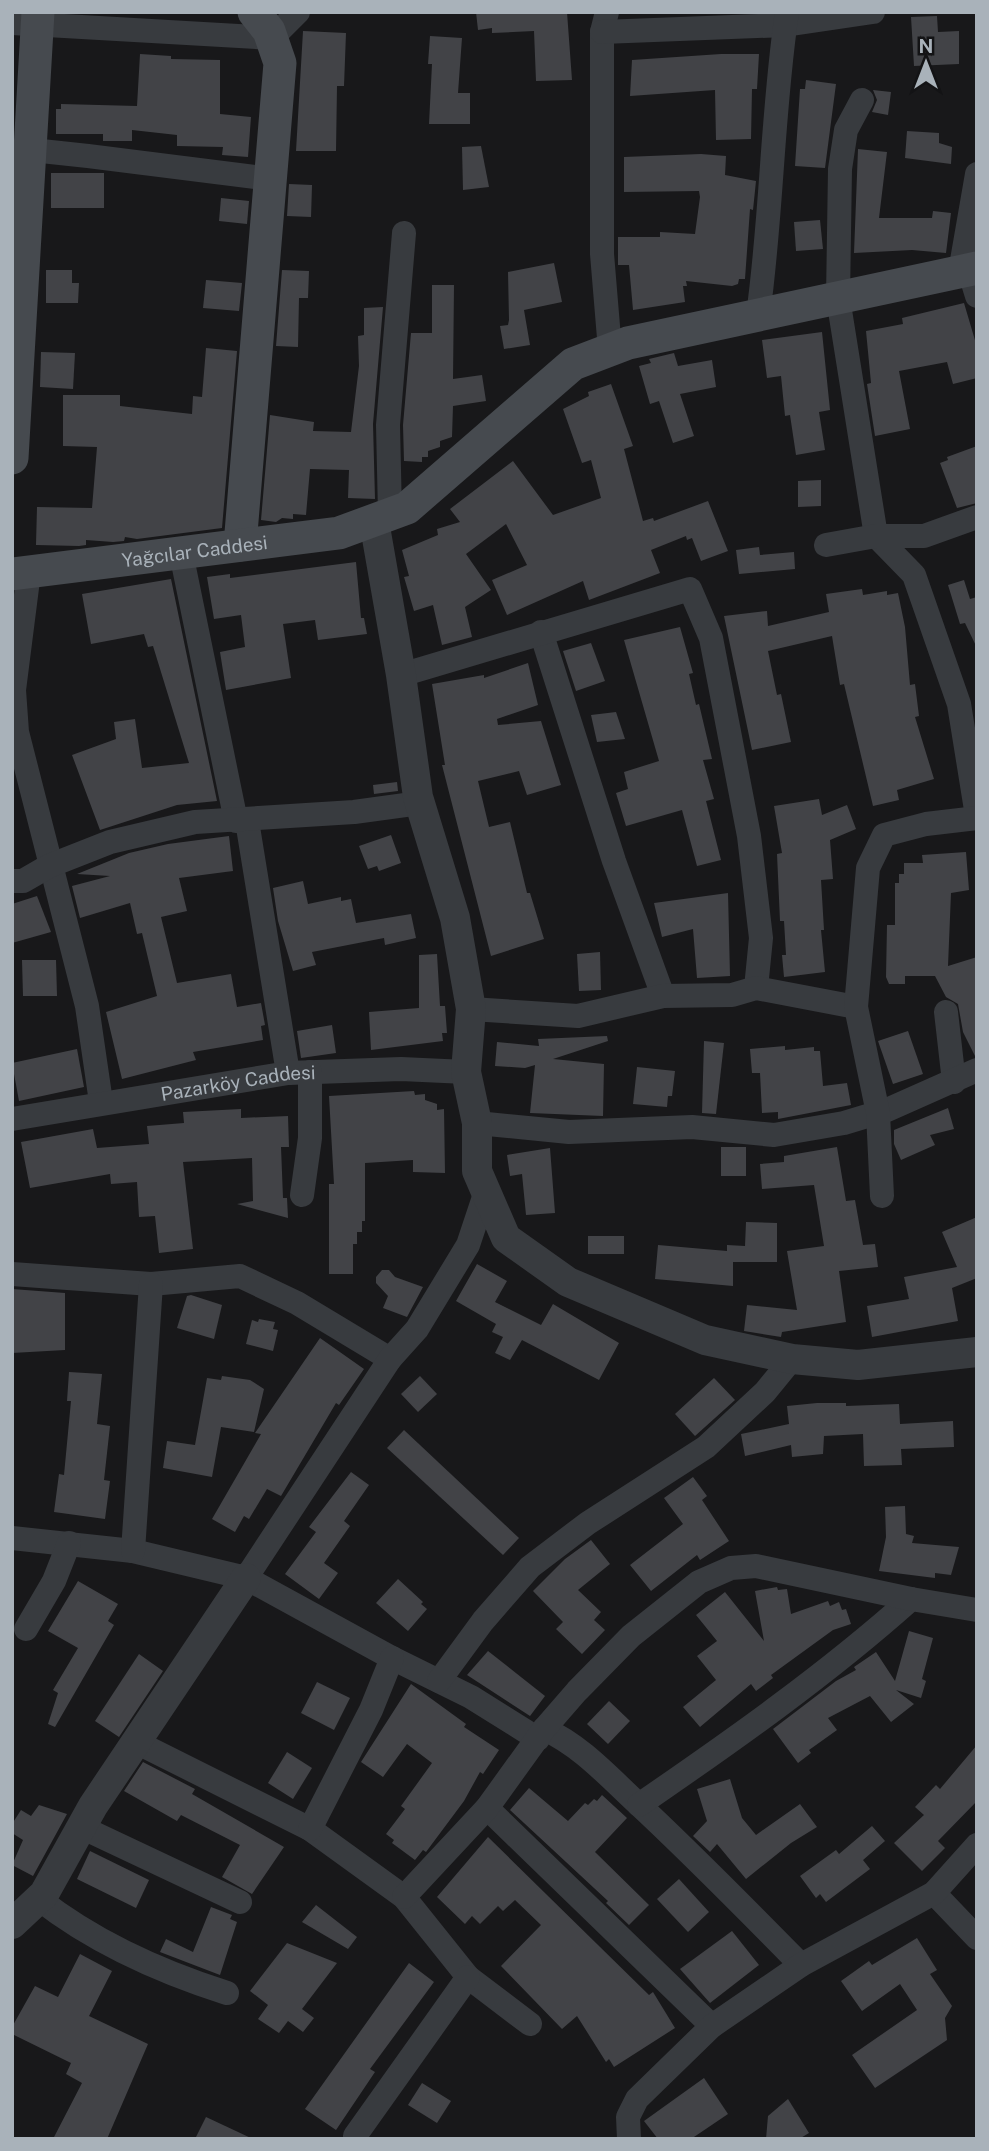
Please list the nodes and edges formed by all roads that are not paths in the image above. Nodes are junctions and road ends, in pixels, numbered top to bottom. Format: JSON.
{"nodes":[{"id":1,"x":298,"y":12,"type":"edge"},
{"id":2,"x":873,"y":12,"type":"edge"},
{"id":3,"x":786,"y":18,"type":"edge"},
{"id":4,"x":29,"y":20,"type":"edge"},
{"id":5,"x":604,"y":22,"type":"edge"},
{"id":6,"x":263,"y":25,"type":"edge"},
{"id":7,"x":862,"y":100,"type":"dead end"},
{"id":8,"x":22,"y":151,"type":"edge"},
{"id":9,"x":977,"y":174,"type":"edge"},
{"id":10,"x":271,"y":179,"type":"junction"},
{"id":11,"x":404,"y":233,"type":"dead end"},
{"id":12,"x":971,"y":276,"type":"edge"},
{"id":13,"x":838,"y":298,"type":"junction"},
{"id":14,"x":758,"y":315,"type":"junction"},
{"id":15,"x":610,"y":350,"type":"junction"},
{"id":16,"x":12,"y":458,"type":"edge"},
{"id":17,"x":977,"y":517,"type":"edge"},
{"id":18,"x":382,"y":518,"type":"junction"},
{"id":19,"x":876,"y":537,"type":"junction"},
{"id":20,"x":240,"y":545,"type":"junction"},
{"id":21,"x":826,"y":545,"type":"dead end"},
{"id":22,"x":181,"y":553,"type":"junction"},
{"id":23,"x":20,"y":573,"type":"edge"},
{"id":24,"x":541,"y":632,"type":"junction"},
{"id":25,"x":401,"y":675,"type":"junction"},
{"id":26,"x":968,"y":702,"type":"edge"},
{"id":27,"x":420,"y":803,"type":"junction"},
{"id":28,"x":977,"y":817,"type":"edge"},
{"id":29,"x":242,"y":821,"type":"junction"},
{"id":30,"x":49,"y":866,"type":"junction"},
{"id":31,"x":12,"y":881,"type":"edge"},
{"id":32,"x":756,"y":988,"type":"junction"},
{"id":33,"x":663,"y":996,"type":"junction"},
{"id":34,"x":856,"y":1007,"type":"junction"},
{"id":35,"x":471,"y":1009,"type":"junction"},
{"id":36,"x":946,"y":1012,"type":"dead end"},
{"id":37,"x":977,"y":1070,"type":"edge"},
{"id":38,"x":466,"y":1072,"type":"junction"},
{"id":39,"x":299,"y":1073,"type":"junction"},
{"id":40,"x":954,"y":1082,"type":"junction"},
{"id":41,"x":102,"y":1102,"type":"junction"},
{"id":42,"x":877,"y":1113,"type":"junction"},
{"id":43,"x":12,"y":1119,"type":"edge"},
{"id":44,"x":477,"y":1123,"type":"junction"},
{"id":45,"x":485,"y":1191,"type":"junction"},
{"id":46,"x":302,"y":1195,"type":"dead end"},
{"id":47,"x":882,"y":1196,"type":"dead end"},
{"id":48,"x":12,"y":1274,"type":"edge"},
{"id":49,"x":151,"y":1284,"type":"junction"},
{"id":50,"x":971,"y":1349,"type":"edge"},
{"id":51,"x":390,"y":1359,"type":"junction"},
{"id":52,"x":792,"y":1359,"type":"junction"},
{"id":53,"x":12,"y":1538,"type":"edge"},
{"id":54,"x":69,"y":1543,"type":"junction"},
{"id":55,"x":133,"y":1551,"type":"junction"},
{"id":56,"x":246,"y":1578,"type":"junction"},
{"id":57,"x":911,"y":1599,"type":"junction"},
{"id":58,"x":977,"y":1610,"type":"edge"},
{"id":59,"x":26,"y":1629,"type":"dead end"},
{"id":60,"x":392,"y":1658,"type":"junction"},
{"id":61,"x":439,"y":1681,"type":"junction"},
{"id":62,"x":541,"y":1734,"type":"junction"},
{"id":63,"x":135,"y":1742,"type":"junction"},
{"id":64,"x":639,"y":1805,"type":"junction"},
{"id":65,"x":487,"y":1808,"type":"junction"},
{"id":66,"x":82,"y":1827,"type":"junction"},
{"id":67,"x":310,"y":1829,"type":"junction"},
{"id":68,"x":977,"y":1845,"type":"edge"},
{"id":69,"x":934,"y":1893,"type":"junction"},
{"id":70,"x":404,"y":1897,"type":"junction"},
{"id":71,"x":39,"y":1899,"type":"junction"},
{"id":72,"x":240,"y":1902,"type":"dead end"},
{"id":73,"x":12,"y":1924,"type":"edge"},
{"id":74,"x":977,"y":1938,"type":"edge"},
{"id":75,"x":801,"y":1965,"type":"junction"},
{"id":76,"x":468,"y":1978,"type":"junction"},
{"id":77,"x":227,"y":1993,"type":"dead end"},
{"id":78,"x":530,"y":2024,"type":"dead end"},
{"id":79,"x":712,"y":2026,"type":"junction"},
{"id":80,"x":355,"y":2136,"type":"dead end"},
{"id":81,"x":629,"y":2139,"type":"edge"}],
"edges":[{"from":1,"to":6,"type":"street"},
{"from":2,"to":3,"type":"street"},
{"from":3,"to":5,"type":"street"},
{"from":3,"to":14,"type":"street"},
{"from":4,"to":6,"type":"street"},
{"from":4,"to":8,"type":"main road"},
{"from":5,"to":15,"type":"street"},
{"from":6,"to":10,"type":"main road"},
{"from":7,"to":13,"type":"street"},
{"from":8,"to":10,"type":"street"},
{"from":8,"to":16,"type":"main road"},
{"from":9,"to":12,"type":"street"},
{"from":10,"to":20,"type":"main road"},
{"from":11,"to":18,"type":"street"},
{"from":12,"to":13,"type":"main road","name":"Yağcılar Caddesi"},
{"from":13,"to":14,"type":"main road","name":"Yağcılar Caddesi"},
{"from":13,"to":19,"type":"street"},
{"from":14,"to":15,"type":"main road","name":"Yağcılar Caddesi"},
{"from":15,"to":18,"type":"main road","name":"Yağcılar Caddesi"},
{"from":17,"to":19,"type":"street"},
{"from":18,"to":20,"type":"main road","name":"Yağcılar Caddesi"},
{"from":18,"to":25,"type":"street"},
{"from":19,"to":21,"type":"street"},
{"from":19,"to":26,"type":"street"},
{"from":20,"to":22,"type":"main road","name":"Yağcılar Caddesi"},
{"from":22,"to":23,"type":"main road","name":"Yağcılar Caddesi"},
{"from":22,"to":29,"type":"street"},
{"from":23,"to":30,"type":"street"},
{"from":24,"to":25,"type":"street"},
{"from":24,"to":32,"type":"street"},
{"from":24,"to":33,"type":"street"},
{"from":25,"to":27,"type":"street"},
{"from":26,"to":28,"type":"street"},
{"from":27,"to":29,"type":"street"},
{"from":27,"to":35,"type":"street"},
{"from":28,"to":34,"type":"street"},
{"from":29,"to":30,"type":"street"},
{"from":29,"to":39,"type":"street"},
{"from":30,"to":31,"type":"street"},
{"from":30,"to":41,"type":"street"},
{"from":32,"to":33,"type":"street"},
{"from":32,"to":34,"type":"street"},
{"from":33,"to":35,"type":"street"},
{"from":34,"to":42,"type":"street"},
{"from":35,"to":38,"type":"street"},
{"from":36,"to":40,"type":"street"},
{"from":37,"to":40,"type":"street"},
{"from":38,"to":39,"type":"street","name":"Pazarköy Caddesi"},
{"from":38,"to":44,"type":"street"},
{"from":39,"to":41,"type":"street","name":"Pazarköy Caddesi"},
{"from":39,"to":46,"type":"street"},
{"from":40,"to":42,"type":"street"},
{"from":41,"to":43,"type":"street","name":"Pazarköy Caddesi"},
{"from":42,"to":44,"type":"street"},
{"from":42,"to":47,"type":"street"},
{"from":44,"to":45,"type":"street"},
{"from":45,"to":51,"type":"street"},
{"from":45,"to":52,"type":"street"},
{"from":48,"to":49,"type":"street"},
{"from":49,"to":51,"type":"street"},
{"from":49,"to":55,"type":"street"},
{"from":50,"to":52,"type":"street"},
{"from":51,"to":56,"type":"street"},
{"from":52,"to":61,"type":"street"},
{"from":53,"to":54,"type":"street"},
{"from":54,"to":55,"type":"street"},
{"from":54,"to":59,"type":"street"},
{"from":55,"to":56,"type":"street"},
{"from":56,"to":60,"type":"street"},
{"from":56,"to":63,"type":"street"},
{"from":57,"to":58,"type":"street"},
{"from":57,"to":62,"type":"street"},
{"from":57,"to":64,"type":"street"},
{"from":60,"to":61,"type":"street"},
{"from":60,"to":67,"type":"street"},
{"from":61,"to":62,"type":"street"},
{"from":62,"to":64,"type":"street"},
{"from":62,"to":65,"type":"street"},
{"from":63,"to":66,"type":"street"},
{"from":63,"to":67,"type":"street"},
{"from":64,"to":75,"type":"street"},
{"from":65,"to":70,"type":"street"},
{"from":65,"to":79,"type":"street"},
{"from":66,"to":71,"type":"street"},
{"from":66,"to":72,"type":"street"},
{"from":67,"to":70,"type":"street"},
{"from":68,"to":69,"type":"street"},
{"from":69,"to":74,"type":"street"},
{"from":69,"to":75,"type":"street"},
{"from":70,"to":76,"type":"street"},
{"from":71,"to":73,"type":"street"},
{"from":71,"to":77,"type":"street"},
{"from":75,"to":79,"type":"street"},
{"from":76,"to":78,"type":"street"},
{"from":76,"to":80,"type":"street"},
{"from":79,"to":81,"type":"street"}]}
